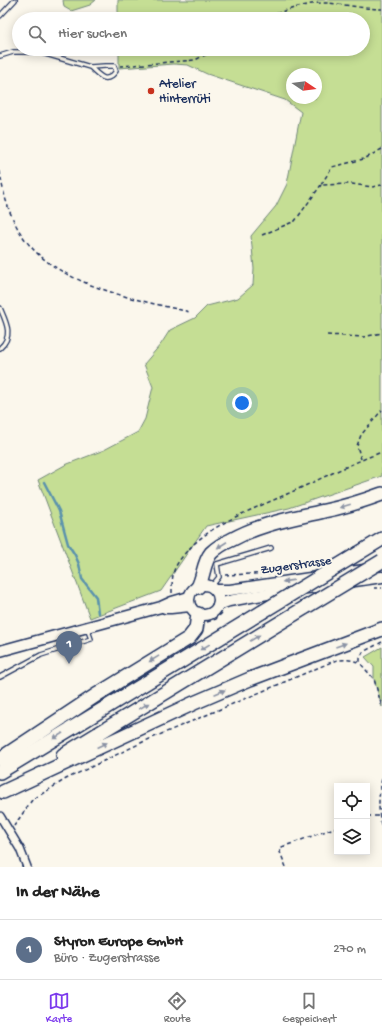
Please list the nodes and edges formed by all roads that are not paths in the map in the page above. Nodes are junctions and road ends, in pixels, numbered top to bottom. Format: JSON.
{"nodes":[{"id":1,"x":15,"y":0,"type":"edge"},
{"id":2,"x":0,"y":16,"type":"edge"},
{"id":3,"x":12,"y":52,"type":"edge"},
{"id":4,"x":0,"y":56,"type":"edge"},
{"id":5,"x":53,"y":56,"type":"edge"},
{"id":6,"x":90,"y":67,"type":"junction"},
{"id":7,"x":0,"y":308,"type":"edge"},
{"id":8,"x":0,"y":348,"type":"edge"},
{"id":9,"x":382,"y":494,"type":"edge"},
{"id":10,"x":382,"y":539,"type":"edge"},
{"id":11,"x":271,"y":548,"type":"dead end"},
{"id":12,"x":382,"y":561,"type":"edge"},
{"id":13,"x":382,"y":569,"type":"edge"},
{"id":14,"x":382,"y":577,"type":"edge"},
{"id":15,"x":213,"y":588,"type":"junction"},
{"id":16,"x":194,"y":601,"type":"junction"},
{"id":17,"x":218,"y":605,"type":"junction"},
{"id":18,"x":87,"y":627,"type":"junction"},
{"id":19,"x":382,"y":629,"type":"edge"},
{"id":20,"x":0,"y":651,"type":"edge"},
{"id":21,"x":0,"y":677,"type":"edge"},
{"id":22,"x":0,"y":759,"type":"edge"},
{"id":23,"x":0,"y":772,"type":"edge"},
{"id":24,"x":2,"y":793,"type":"edge"},
{"id":25,"x":1,"y":817,"type":"edge"},
{"id":26,"x":26,"y":867,"type":"edge"}],
"edges":[{"from":1,"to":2,"type":"lane"},
{"from":3,"to":4,"type":"lane"},
{"from":5,"to":6,"type":"lane"},
{"from":6,"to":6,"type":"lane"},
{"from":7,"to":8,"type":"lane"},
{"from":9,"to":16,"type":"highway","one_way":true},
{"from":10,"to":23,"type":"highway","one_way":true,"bridge":true},
{"from":11,"to":15,"type":"lane"},
{"from":24,"to":12,"type":"highway","one_way":true,"bridge":true},
{"from":13,"to":15,"type":"main road","name":"Zugerstrasse","one_way":true},
{"from":14,"to":17,"type":"main road","name":"Zugerstrasse"},
{"from":15,"to":16,"type":"main road","name":"Zugerstrasse"},
{"from":15,"to":17,"type":"main road"},
{"from":16,"to":17,"type":"main road","name":"Zugerstrasse"},
{"from":16,"to":18,"type":"main road","name":"Zugerstrasse"},
{"from":16,"to":22,"type":"highway","one_way":true},
{"from":18,"to":20,"type":"main road","name":"Zugerstrasse"},
{"from":18,"to":21,"type":"lane"},
{"from":24,"to":19,"type":"highway","one_way":true},
{"from":25,"to":26,"type":"street"}]}
